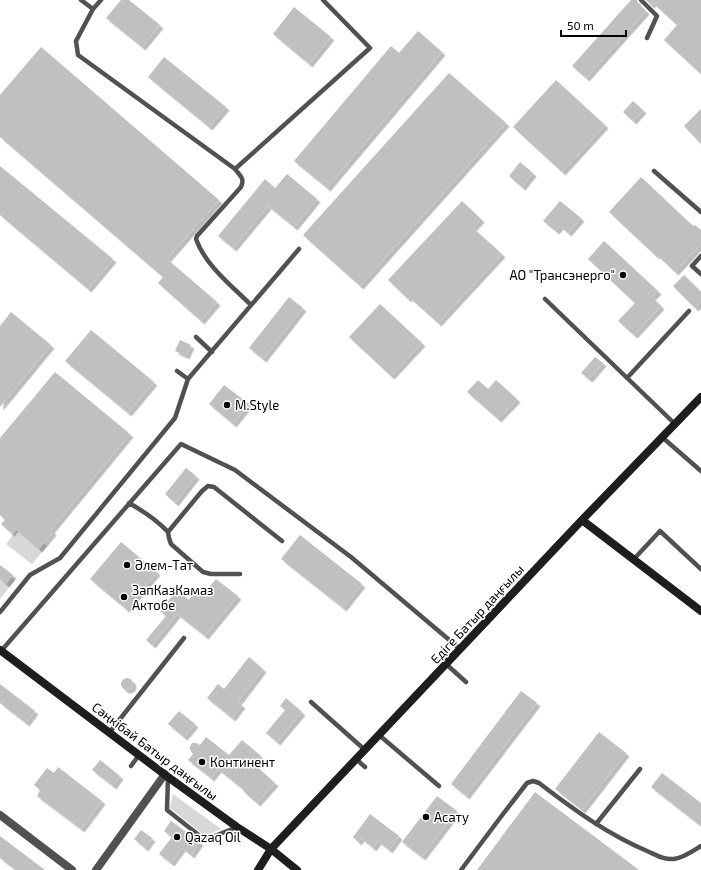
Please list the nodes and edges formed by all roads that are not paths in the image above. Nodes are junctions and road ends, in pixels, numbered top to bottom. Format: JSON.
{"nodes":[{"id":1,"x":81,"y":0,"type":"edge"},
{"id":2,"x":101,"y":0,"type":"edge"},
{"id":3,"x":323,"y":0,"type":"edge"},
{"id":4,"x":640,"y":0,"type":"edge"},
{"id":5,"x":93,"y":9,"type":"junction"},
{"id":6,"x":647,"y":38,"type":"dead end"},
{"id":7,"x":235,"y":169,"type":"junction"},
{"id":8,"x":654,"y":171,"type":"dead end"},
{"id":9,"x":701,"y":212,"type":"edge"},
{"id":10,"x":299,"y":249,"type":"dead end"},
{"id":11,"x":701,"y":256,"type":"edge"},
{"id":12,"x":701,"y":274,"type":"edge"},
{"id":13,"x":545,"y":300,"type":"dead end"},
{"id":14,"x":251,"y":305,"type":"junction"},
{"id":15,"x":689,"y":311,"type":"dead end"},
{"id":16,"x":196,"y":337,"type":"dead end"},
{"id":17,"x":212,"y":352,"type":"junction"},
{"id":18,"x":177,"y":371,"type":"dead end"},
{"id":19,"x":627,"y":378,"type":"junction"},
{"id":20,"x":188,"y":379,"type":"junction"},
{"id":21,"x":701,"y":397,"type":"edge"},
{"id":22,"x":675,"y":424,"type":"junction"},
{"id":23,"x":662,"y":437,"type":"junction"},
{"id":24,"x":701,"y":471,"type":"edge"},
{"id":25,"x":129,"y":502,"type":"junction"},
{"id":26,"x":582,"y":520,"type":"junction"},
{"id":27,"x":168,"y":532,"type":"junction"},
{"id":28,"x":282,"y":541,"type":"dead end"},
{"id":29,"x":633,"y":560,"type":"junction"},
{"id":30,"x":701,"y":568,"type":"edge"},
{"id":31,"x":240,"y":574,"type":"dead end"},
{"id":32,"x":701,"y":611,"type":"edge"},
{"id":33,"x":0,"y":612,"type":"edge"},
{"id":34,"x":184,"y":638,"type":"dead end"},
{"id":35,"x":460,"y":649,"type":"junction"},
{"id":36,"x":1,"y":650,"type":"edge"},
{"id":37,"x":446,"y":664,"type":"junction"},
{"id":38,"x":466,"y":682,"type":"dead end"},
{"id":39,"x":311,"y":702,"type":"dead end"},
{"id":40,"x":109,"y":733,"type":"junction"},
{"id":41,"x":379,"y":735,"type":"junction"},
{"id":42,"x":364,"y":750,"type":"junction"},
{"id":43,"x":139,"y":755,"type":"junction"},
{"id":44,"x":356,"y":759,"type":"junction"},
{"id":45,"x":131,"y":766,"type":"dead end"},
{"id":46,"x":365,"y":767,"type":"dead end"},
{"id":47,"x":640,"y":769,"type":"dead end"},
{"id":48,"x":166,"y":776,"type":"junction"},
{"id":49,"x":438,"y":786,"type":"dead end"},
{"id":50,"x":0,"y":815,"type":"edge"},
{"id":51,"x":596,"y":824,"type":"junction"},
{"id":52,"x":237,"y":827,"type":"junction"},
{"id":53,"x":701,"y":846,"type":"edge"},
{"id":54,"x":271,"y":849,"type":"junction"},
{"id":55,"x":72,"y":870,"type":"edge"},
{"id":56,"x":96,"y":870,"type":"edge"},
{"id":57,"x":258,"y":870,"type":"edge"},
{"id":58,"x":297,"y":870,"type":"edge"},
{"id":59,"x":461,"y":870,"type":"edge"}],
"edges":[{"from":1,"to":5,"type":"lane"},
{"from":2,"to":5,"type":"lane"},
{"from":3,"to":7,"type":"lane"},
{"from":4,"to":6,"type":"lane"},
{"from":5,"to":7,"type":"lane"},
{"from":7,"to":14,"type":"lane"},
{"from":8,"to":9,"type":"lane"},
{"from":10,"to":14,"type":"lane"},
{"from":11,"to":12,"type":"lane"},
{"from":13,"to":19,"type":"lane"},
{"from":14,"to":17,"type":"lane"},
{"from":15,"to":19,"type":"lane"},
{"from":16,"to":17,"type":"lane"},
{"from":17,"to":20,"type":"lane"},
{"from":18,"to":20,"type":"lane"},
{"from":19,"to":22,"type":"lane"},
{"from":20,"to":33,"type":"lane"},
{"from":21,"to":22,"type":"main road","name":"Едіге Батыр даңғылы"},
{"from":22,"to":23,"type":"main road","name":"Едіге Батыр даңғылы"},
{"from":23,"to":24,"type":"lane"},
{"from":23,"to":26,"type":"main road","name":"Едіге Батыр даңғылы"},
{"from":25,"to":27,"type":"lane"},
{"from":25,"to":35,"type":"lane"},
{"from":25,"to":36,"type":"lane"},
{"from":26,"to":29,"type":"main road"},
{"from":26,"to":35,"type":"main road","name":"Едіге Батыр даңғылы"},
{"from":27,"to":28,"type":"lane"},
{"from":27,"to":31,"type":"lane"},
{"from":29,"to":30,"type":"lane"},
{"from":29,"to":32,"type":"main road"},
{"from":34,"to":40,"type":"lane"},
{"from":35,"to":37,"type":"main road","name":"Едіге Батыр даңғылы"},
{"from":36,"to":40,"type":"main road","name":"Сәңкібай Батыр даңғылы"},
{"from":37,"to":38,"type":"lane"},
{"from":37,"to":41,"type":"main road","name":"Едіге Батыр даңғылы"},
{"from":39,"to":42,"type":"lane"},
{"from":40,"to":43,"type":"main road","name":"Сәңкібай Батыр даңғылы"},
{"from":41,"to":42,"type":"main road","name":"Едіге Батыр даңғылы"},
{"from":41,"to":49,"type":"lane"},
{"from":42,"to":44,"type":"main road","name":"Едіге Батыр даңғылы"},
{"from":43,"to":45,"type":"lane"},
{"from":43,"to":48,"type":"main road","name":"Сәңкібай Батыр даңғылы"},
{"from":44,"to":46,"type":"lane"},
{"from":44,"to":54,"type":"main road","name":"Едіге Батыр даңғылы"},
{"from":47,"to":51,"type":"lane"},
{"from":48,"to":52,"type":"main road","name":"Сәңкібай Батыр даңғылы"},
{"from":48,"to":52,"type":"lane"},
{"from":48,"to":56,"type":"street"},
{"from":50,"to":55,"type":"street"},
{"from":51,"to":53,"type":"lane"},
{"from":51,"to":59,"type":"lane"},
{"from":52,"to":54,"type":"main road","name":"Сәңкібай Батыр даңғылы"},
{"from":54,"to":57,"type":"main road","name":"Едіге Батыр даңғылы"},
{"from":54,"to":58,"type":"main road","name":"Сәңкібай Батыр даңғылы"}]}
